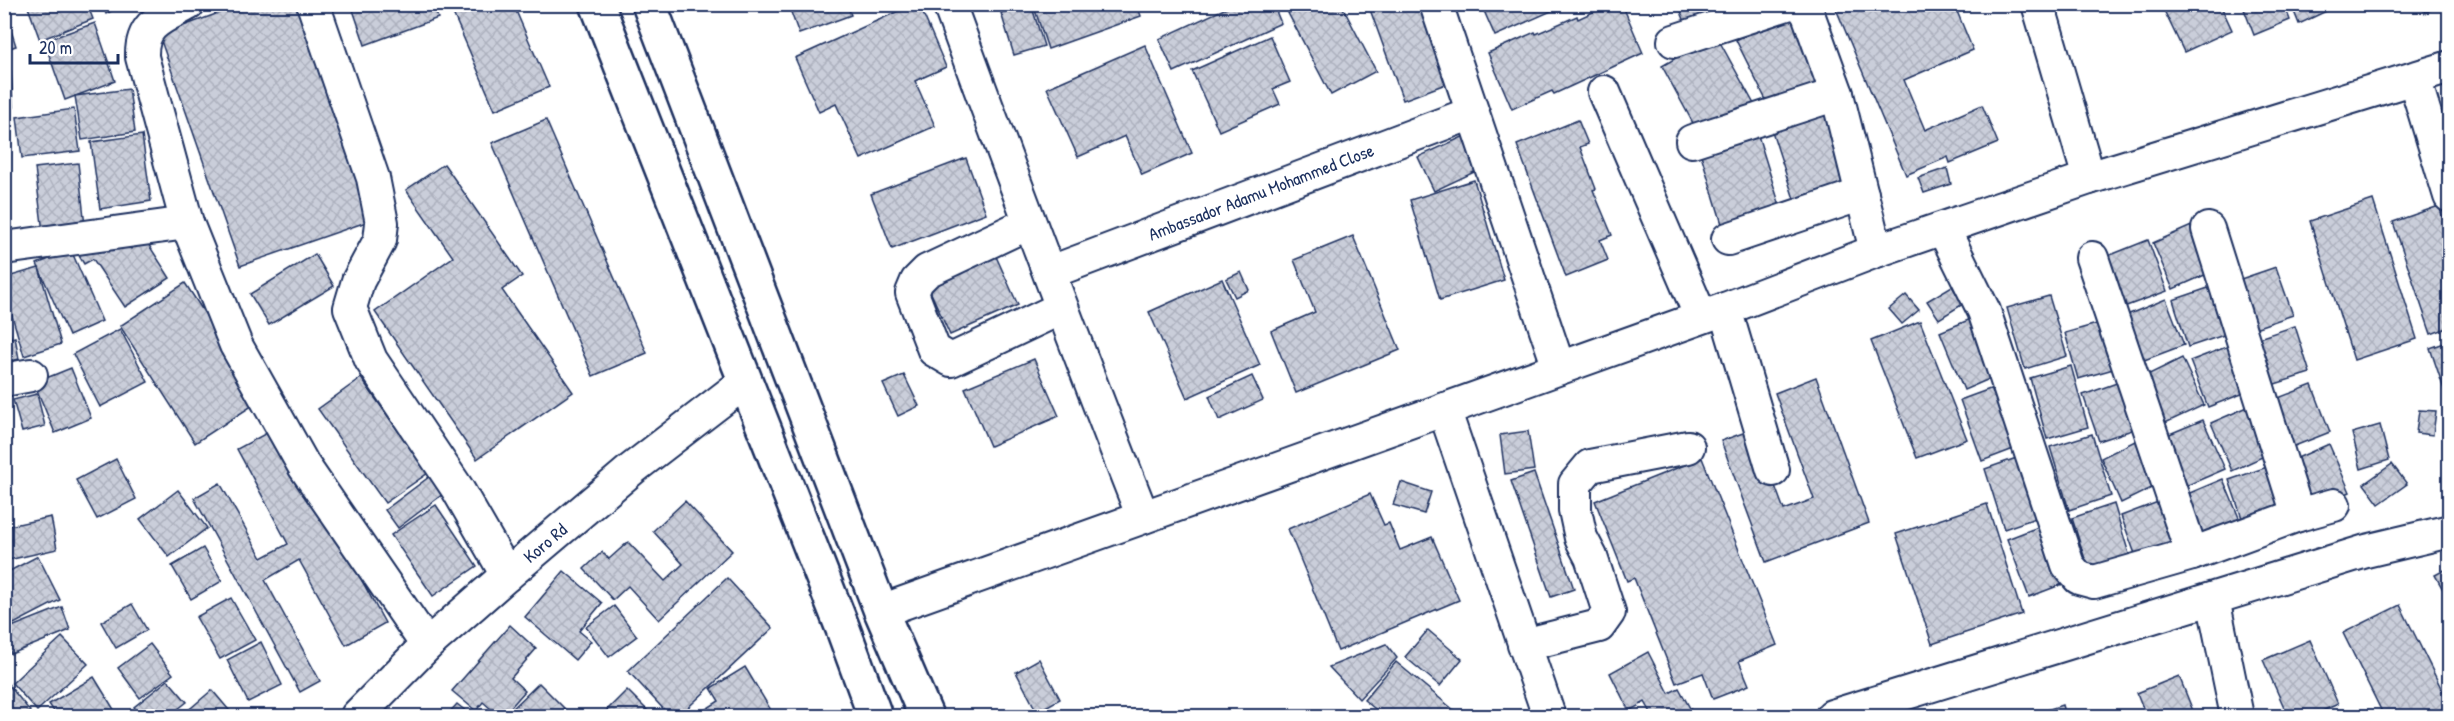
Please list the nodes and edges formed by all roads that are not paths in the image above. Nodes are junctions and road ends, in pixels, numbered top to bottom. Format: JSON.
{"nodes":[{"id":1,"x":188,"y":4,"type":"edge"},
{"id":2,"x":313,"y":4,"type":"edge"},
{"id":3,"x":597,"y":4,"type":"edge"},
{"id":4,"x":649,"y":4,"type":"edge"},
{"id":5,"x":949,"y":4,"type":"edge"},
{"id":6,"x":1436,"y":4,"type":"edge"},
{"id":7,"x":1787,"y":4,"type":"edge"},
{"id":8,"x":1801,"y":4,"type":"edge"},
{"id":9,"x":2038,"y":4,"type":"edge"},
{"id":10,"x":1674,"y":41,"type":"dead end"},
{"id":11,"x":2450,"y":67,"type":"edge"},
{"id":12,"x":2414,"y":78,"type":"junction"},
{"id":13,"x":1604,"y":92,"type":"dead end"},
{"id":14,"x":1837,"y":94,"type":"junction"},
{"id":15,"x":1472,"y":113,"type":"junction"},
{"id":16,"x":1692,"y":141,"type":"dead end"},
{"id":17,"x":2089,"y":178,"type":"junction"},
{"id":18,"x":1862,"y":194,"type":"junction"},
{"id":19,"x":2450,"y":196,"type":"edge"},
{"id":20,"x":1029,"y":222,"type":"junction"},
{"id":21,"x":187,"y":223,"type":"junction"},
{"id":22,"x":2208,"y":229,"type":"dead end"},
{"id":23,"x":1944,"y":230,"type":"junction"},
{"id":24,"x":1728,"y":239,"type":"dead end"},
{"id":25,"x":4,"y":248,"type":"edge"},
{"id":26,"x":1876,"y":251,"type":"junction"},
{"id":27,"x":2092,"y":258,"type":"dead end"},
{"id":28,"x":1051,"y":272,"type":"junction"},
{"id":29,"x":1061,"y":308,"type":"junction"},
{"id":30,"x":1713,"y":313,"type":"junction"},
{"id":31,"x":1559,"y":368,"type":"junction"},
{"id":32,"x":745,"y":382,"type":"junction"},
{"id":33,"x":1444,"y":409,"type":"junction"},
{"id":34,"x":1688,"y":447,"type":"dead end"},
{"id":35,"x":1773,"y":470,"type":"dead end"},
{"id":36,"x":2334,"y":505,"type":"dead end"},
{"id":37,"x":2298,"y":515,"type":"junction"},
{"id":38,"x":1143,"y":517,"type":"junction"},
{"id":39,"x":2450,"y":531,"type":"edge"},
{"id":40,"x":2192,"y":554,"type":"junction"},
{"id":41,"x":507,"y":575,"type":"junction"},
{"id":42,"x":2213,"y":599,"type":"junction"},
{"id":43,"x":881,"y":611,"type":"junction"},
{"id":44,"x":426,"y":645,"type":"junction"},
{"id":45,"x":1524,"y":645,"type":"junction"},
{"id":46,"x":357,"y":717,"type":"edge"},
{"id":47,"x":874,"y":717,"type":"edge"},
{"id":48,"x":926,"y":717,"type":"edge"},
{"id":49,"x":1549,"y":717,"type":"edge"},
{"id":50,"x":1832,"y":717,"type":"edge"},
{"id":51,"x":2237,"y":717,"type":"edge"}],
"edges":[{"from":1,"to":21,"type":"street"},
{"from":2,"to":41,"type":"street"},
{"from":3,"to":32,"type":"main road"},
{"from":4,"to":43,"type":"main road"},
{"from":5,"to":20,"type":"street"},
{"from":6,"to":15,"type":"street"},
{"from":7,"to":10,"type":"street"},
{"from":8,"to":14,"type":"street"},
{"from":9,"to":17,"type":"street"},
{"from":11,"to":12,"type":"street"},
{"from":12,"to":17,"type":"street"},
{"from":12,"to":19,"type":"street"},
{"from":13,"to":30,"type":"street"},
{"from":14,"to":16,"type":"street"},
{"from":14,"to":18,"type":"street"},
{"from":15,"to":28,"type":"street","name":"Ambassador Adamu Mohammed Close"},
{"from":15,"to":31,"type":"street"},
{"from":17,"to":23,"type":"street"},
{"from":18,"to":24,"type":"street"},
{"from":18,"to":26,"type":"street"},
{"from":20,"to":28,"type":"street"},
{"from":20,"to":29,"type":"street"},
{"from":21,"to":25,"type":"street"},
{"from":21,"to":44,"type":"street"},
{"from":22,"to":37,"type":"street"},
{"from":23,"to":26,"type":"street"},
{"from":23,"to":40,"type":"street"},
{"from":26,"to":30,"type":"street"},
{"from":27,"to":40,"type":"street"},
{"from":28,"to":29,"type":"street"},
{"from":29,"to":38,"type":"street"},
{"from":30,"to":31,"type":"street"},
{"from":30,"to":35,"type":"street"},
{"from":31,"to":33,"type":"street"},
{"from":32,"to":41,"type":"street","name":"Koro Rd"},
{"from":32,"to":47,"type":"main road"},
{"from":33,"to":38,"type":"street"},
{"from":33,"to":45,"type":"street"},
{"from":34,"to":45,"type":"street"},
{"from":36,"to":37,"type":"street"},
{"from":37,"to":40,"type":"street"},
{"from":38,"to":43,"type":"street"},
{"from":39,"to":42,"type":"street"},
{"from":41,"to":44,"type":"street","name":"Koro Rd"},
{"from":42,"to":50,"type":"street"},
{"from":42,"to":51,"type":"street"},
{"from":43,"to":48,"type":"main road"},
{"from":44,"to":46,"type":"street","name":"Koro Rd"},
{"from":45,"to":49,"type":"street"}]}
